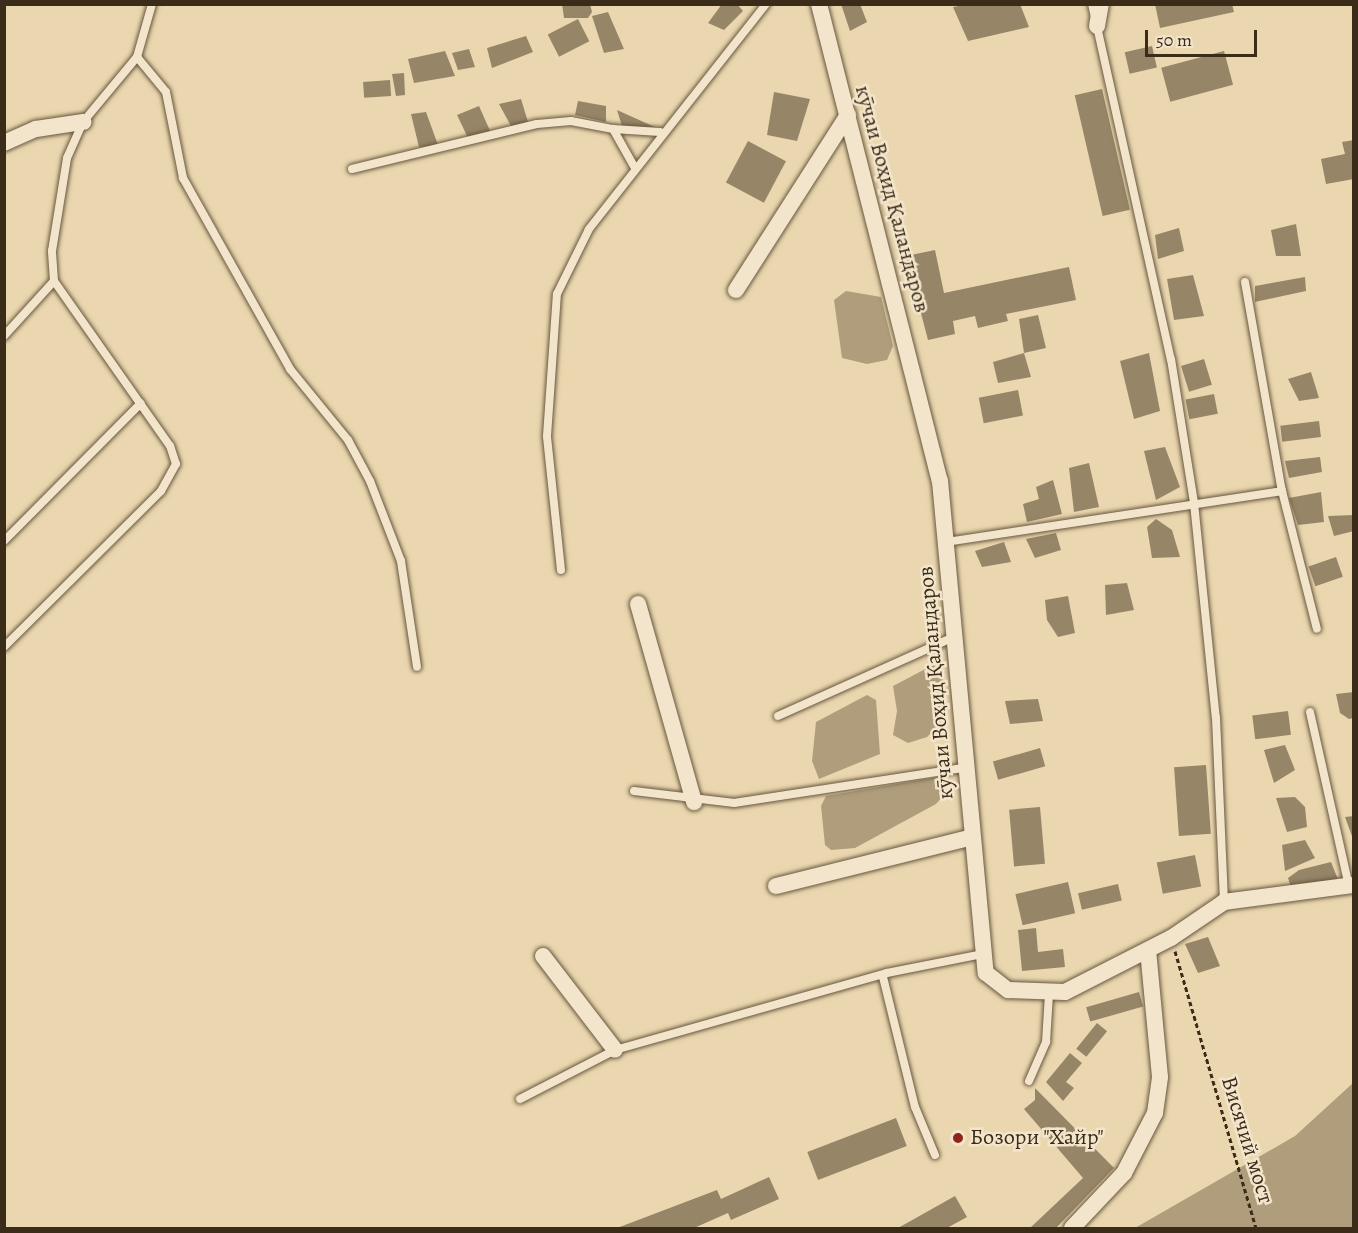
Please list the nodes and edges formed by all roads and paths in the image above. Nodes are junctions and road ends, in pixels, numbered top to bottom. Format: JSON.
{"nodes":[{"id":1,"x":152,"y":4,"type":"edge"},
{"id":2,"x":766,"y":4,"type":"edge"},
{"id":3,"x":819,"y":4,"type":"edge"},
{"id":4,"x":1092,"y":4,"type":"edge"},
{"id":5,"x":1101,"y":4,"type":"edge"},
{"id":6,"x":1097,"y":26,"type":"junction"},
{"id":7,"x":137,"y":57,"type":"junction"},
{"id":8,"x":848,"y":115,"type":"junction"},
{"id":9,"x":83,"y":122,"type":"junction"},
{"id":10,"x":613,"y":129,"type":"junction"},
{"id":11,"x":660,"y":132,"type":"junction"},
{"id":12,"x":4,"y":143,"type":"edge"},
{"id":13,"x":635,"y":168,"type":"junction"},
{"id":14,"x":352,"y":170,"type":"dead end"},
{"id":15,"x":54,"y":281,"type":"junction"},
{"id":16,"x":1245,"y":282,"type":"dead end"},
{"id":17,"x":736,"y":290,"type":"dead end"},
{"id":18,"x":4,"y":336,"type":"edge"},
{"id":19,"x":141,"y":403,"type":"junction"},
{"id":20,"x":1282,"y":491,"type":"junction"},
{"id":21,"x":1194,"y":504,"type":"junction"},
{"id":22,"x":4,"y":541,"type":"edge"},
{"id":23,"x":946,"y":542,"type":"junction"},
{"id":24,"x":561,"y":570,"type":"dead end"},
{"id":25,"x":638,"y":604,"type":"dead end"},
{"id":26,"x":1317,"y":629,"type":"dead end"},
{"id":27,"x":954,"y":637,"type":"junction"},
{"id":28,"x":4,"y":647,"type":"edge"},
{"id":29,"x":417,"y":667,"type":"dead end"},
{"id":30,"x":1310,"y":711,"type":"dead end"},
{"id":31,"x":778,"y":716,"type":"dead end"},
{"id":32,"x":964,"y":768,"type":"junction"},
{"id":33,"x":634,"y":791,"type":"dead end"},
{"id":34,"x":694,"y":802,"type":"junction"},
{"id":35,"x":972,"y":837,"type":"junction"},
{"id":36,"x":776,"y":886,"type":"dead end"},
{"id":37,"x":1351,"y":886,"type":"edge"},
{"id":38,"x":1224,"y":902,"type":"junction"},
{"id":39,"x":1171,"y":938,"type":"junction"},
{"id":40,"x":1148,"y":951,"type":"junction"},
{"id":41,"x":983,"y":954,"type":"junction"},
{"id":42,"x":543,"y":956,"type":"dead end"},
{"id":43,"x":883,"y":977,"type":"junction"},
{"id":44,"x":1049,"y":994,"type":"junction"},
{"id":45,"x":615,"y":1050,"type":"junction"},
{"id":46,"x":1029,"y":1081,"type":"dead end"},
{"id":47,"x":520,"y":1099,"type":"dead end"},
{"id":48,"x":935,"y":1155,"type":"dead end"},
{"id":49,"x":1072,"y":1228,"type":"edge"},
{"id":50,"x":1256,"y":1228,"type":"edge"}],
"edges":[{"from":1,"to":7,"type":"lane"},
{"from":2,"to":11,"type":"lane"},
{"from":3,"to":8,"type":"street","name":"кӯчаи Воҳид Қаландаров"},
{"from":4,"to":6,"type":"lane"},
{"from":5,"to":6,"type":"street"},
{"from":6,"to":21,"type":"lane"},
{"from":7,"to":9,"type":"lane"},
{"from":7,"to":29,"type":"lane"},
{"from":8,"to":17,"type":"street"},
{"from":8,"to":23,"type":"street","name":"кӯчаи Воҳид Қаландаров"},
{"from":9,"to":12,"type":"street"},
{"from":9,"to":15,"type":"lane"},
{"from":10,"to":11,"type":"lane"},
{"from":10,"to":13,"type":"lane"},
{"from":10,"to":14,"type":"lane"},
{"from":11,"to":13,"type":"lane"},
{"from":13,"to":24,"type":"lane"},
{"from":15,"to":18,"type":"lane"},
{"from":15,"to":19,"type":"lane"},
{"from":16,"to":20,"type":"lane"},
{"from":19,"to":22,"type":"lane"},
{"from":19,"to":28,"type":"lane"},
{"from":20,"to":21,"type":"lane"},
{"from":20,"to":26,"type":"lane"},
{"from":21,"to":23,"type":"lane"},
{"from":21,"to":38,"type":"lane"},
{"from":23,"to":27,"type":"street","name":"кӯчаи Воҳид Қаландаров"},
{"from":25,"to":34,"type":"street"},
{"from":27,"to":31,"type":"lane"},
{"from":27,"to":32,"type":"street","name":"кӯчаи Воҳид Қаландаров"},
{"from":30,"to":37,"type":"lane"},
{"from":32,"to":34,"type":"lane"},
{"from":32,"to":35,"type":"street","name":"кӯчаи Воҳид Қаландаров"},
{"from":33,"to":34,"type":"lane"},
{"from":35,"to":36,"type":"street"},
{"from":35,"to":41,"type":"street","name":"кӯчаи Воҳид Қаландаров"},
{"from":37,"to":38,"type":"street","name":"кӯчаи Воҳид Қаландаров"},
{"from":38,"to":39,"type":"street","name":"кӯчаи Воҳид Қаландаров"},
{"from":39,"to":40,"type":"street","name":"кӯчаи Воҳид Қаландаров"},
{"from":39,"to":50,"type":"path","name":"Висячий мост"},
{"from":40,"to":44,"type":"street","name":"кӯчаи Воҳид Қаландаров"},
{"from":40,"to":49,"type":"street"},
{"from":41,"to":43,"type":"lane"},
{"from":41,"to":44,"type":"street","name":"кӯчаи Воҳид Қаландаров"},
{"from":42,"to":45,"type":"street"},
{"from":43,"to":45,"type":"lane"},
{"from":43,"to":48,"type":"lane"},
{"from":44,"to":46,"type":"lane"},
{"from":45,"to":47,"type":"lane"}]}
